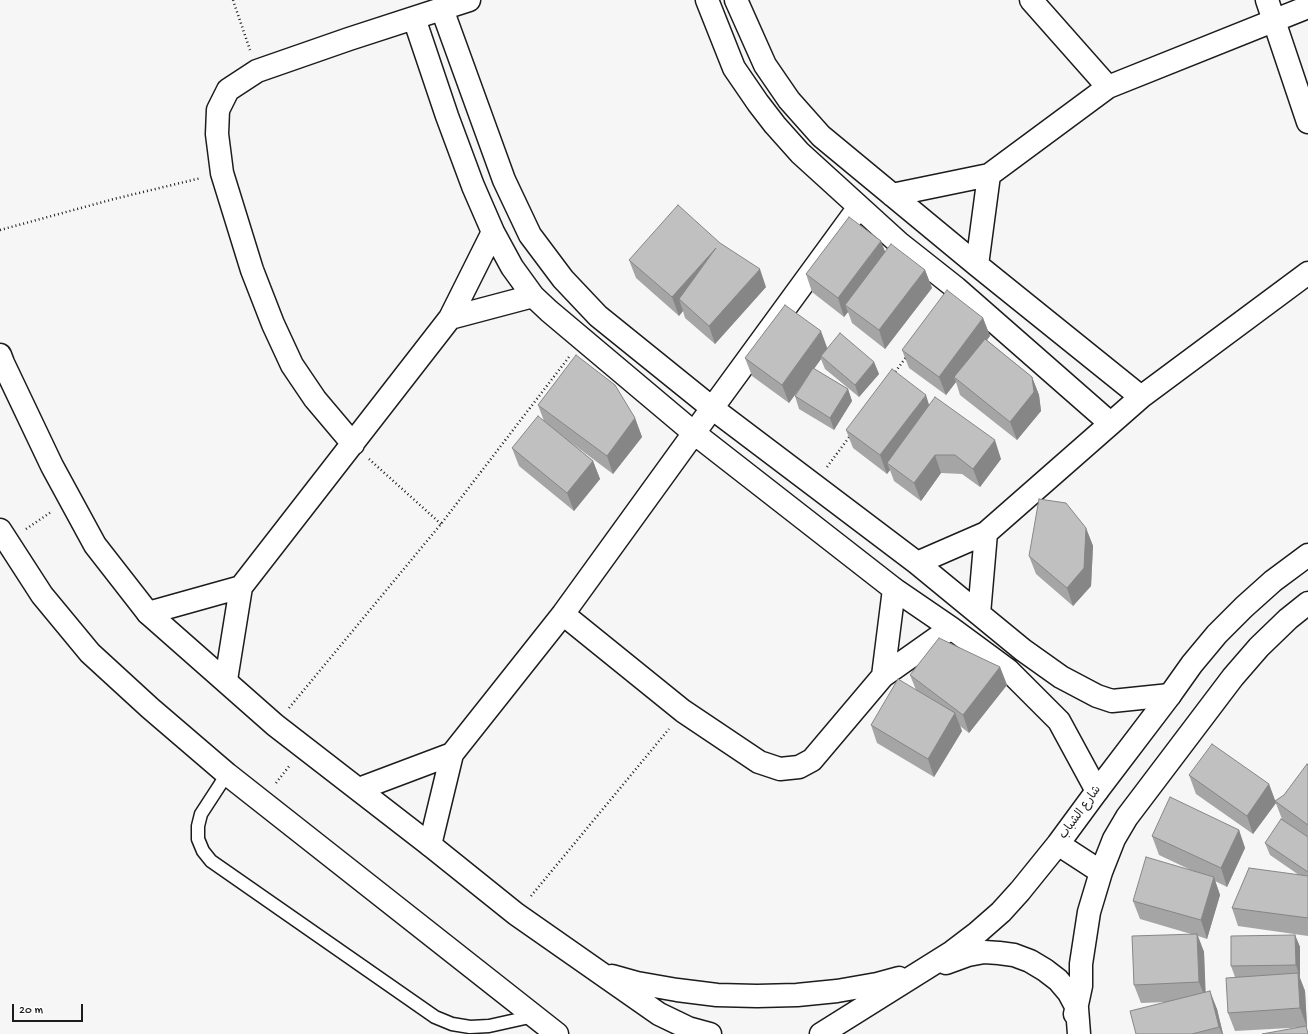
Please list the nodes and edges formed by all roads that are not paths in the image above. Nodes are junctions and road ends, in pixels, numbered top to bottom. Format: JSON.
{"nodes":[{"id":1,"x":469,"y":0,"type":"edge"},
{"id":2,"x":707,"y":0,"type":"edge"},
{"id":3,"x":736,"y":0,"type":"edge"},
{"id":4,"x":1031,"y":0,"type":"edge"},
{"id":5,"x":1308,"y":7,"type":"edge"},
{"id":6,"x":442,"y":9,"type":"junction"},
{"id":7,"x":1271,"y":10,"type":"edge"},
{"id":8,"x":414,"y":18,"type":"junction"},
{"id":9,"x":1108,"y":87,"type":"junction"},
{"id":10,"x":1308,"y":122,"type":"edge"},
{"id":11,"x":821,"y":136,"type":"junction"},
{"id":12,"x":800,"y":153,"type":"junction"},
{"id":13,"x":989,"y":175,"type":"junction"},
{"id":14,"x":892,"y":195,"type":"junction"},
{"id":15,"x":859,"y":207,"type":"junction"},
{"id":16,"x":493,"y":232,"type":"junction"},
{"id":17,"x":977,"y":265,"type":"junction"},
{"id":18,"x":1308,"y":272,"type":"edge"},
{"id":19,"x":533,"y":296,"type":"junction"},
{"id":20,"x":450,"y":318,"type":"junction"},
{"id":21,"x":0,"y":355,"type":"edge"},
{"id":22,"x":1141,"y":397,"type":"junction"},
{"id":23,"x":712,"y":408,"type":"junction"},
{"id":24,"x":1110,"y":423,"type":"junction"},
{"id":25,"x":694,"y":433,"type":"junction"},
{"id":26,"x":353,"y":444,"type":"junction"},
{"id":27,"x":986,"y":533,"type":"junction"},
{"id":28,"x":4,"y":536,"type":"edge"},
{"id":29,"x":1308,"y":556,"type":"edge"},
{"id":30,"x":917,"y":564,"type":"junction"},
{"id":31,"x":241,"y":587,"type":"junction"},
{"id":32,"x":894,"y":589,"type":"junction"},
{"id":33,"x":1308,"y":603,"type":"edge"},
{"id":34,"x":148,"y":613,"type":"junction"},
{"id":35,"x":564,"y":614,"type":"junction"},
{"id":36,"x":979,"y":614,"type":"junction"},
{"id":37,"x":951,"y":628,"type":"junction"},
{"id":38,"x":1023,"y":650,"type":"junction"},
{"id":39,"x":1008,"y":670,"type":"junction"},
{"id":40,"x":883,"y":676,"type":"junction"},
{"id":41,"x":226,"y":680,"type":"junction"},
{"id":42,"x":1170,"y":696,"type":"junction"},
{"id":43,"x":452,"y":754,"type":"junction"},
{"id":44,"x":228,"y":774,"type":"junction"},
{"id":45,"x":359,"y":790,"type":"junction"},
{"id":46,"x":1097,"y":791,"type":"junction"},
{"id":47,"x":1058,"y":844,"type":"junction"},
{"id":48,"x":430,"y":845,"type":"junction"},
{"id":49,"x":1101,"y":872,"type":"junction"},
{"id":50,"x":598,"y":972,"type":"junction"},
{"id":51,"x":916,"y":974,"type":"junction"},
{"id":52,"x":1077,"y":1008,"type":"junction"},
{"id":53,"x":659,"y":1014,"type":"junction"},
{"id":54,"x":534,"y":1016,"type":"junction"},
{"id":55,"x":557,"y":1034,"type":"edge"},
{"id":56,"x":668,"y":1034,"type":"edge"},
{"id":57,"x":710,"y":1034,"type":"edge"},
{"id":58,"x":820,"y":1034,"type":"edge"},
{"id":59,"x":1068,"y":1034,"type":"edge"},
{"id":60,"x":1079,"y":1034,"type":"edge"}],
"edges":[{"from":1,"to":6,"type":"street"},
{"from":2,"to":12,"type":"street"},
{"from":3,"to":11,"type":"street"},
{"from":4,"to":9,"type":"street"},
{"from":5,"to":7,"type":"street"},
{"from":6,"to":8,"type":"street"},
{"from":6,"to":23,"type":"street"},
{"from":7,"to":9,"type":"street"},
{"from":7,"to":10,"type":"street"},
{"from":8,"to":16,"type":"street"},
{"from":8,"to":26,"type":"street"},
{"from":9,"to":13,"type":"street"},
{"from":11,"to":12,"type":"street"},
{"from":11,"to":14,"type":"street"},
{"from":12,"to":15,"type":"street"},
{"from":13,"to":14,"type":"street"},
{"from":13,"to":17,"type":"street"},
{"from":14,"to":17,"type":"street"},
{"from":15,"to":23,"type":"street"},
{"from":15,"to":24,"type":"street"},
{"from":16,"to":19,"type":"street"},
{"from":16,"to":20,"type":"street"},
{"from":17,"to":22,"type":"street"},
{"from":18,"to":22,"type":"street"},
{"from":19,"to":20,"type":"street"},
{"from":19,"to":25,"type":"street"},
{"from":20,"to":26,"type":"street"},
{"from":21,"to":34,"type":"street"},
{"from":22,"to":24,"type":"street"},
{"from":23,"to":25,"type":"street"},
{"from":23,"to":30,"type":"street"},
{"from":24,"to":27,"type":"street"},
{"from":25,"to":32,"type":"street"},
{"from":25,"to":35,"type":"street"},
{"from":26,"to":31,"type":"street"},
{"from":27,"to":30,"type":"street"},
{"from":27,"to":36,"type":"street"},
{"from":28,"to":44,"type":"street"},
{"from":29,"to":42,"type":"street","name":"شارع الشباب"},
{"from":30,"to":36,"type":"street"},
{"from":31,"to":34,"type":"street"},
{"from":31,"to":41,"type":"street"},
{"from":32,"to":37,"type":"street"},
{"from":32,"to":40,"type":"street"},
{"from":33,"to":49,"type":"street"},
{"from":34,"to":41,"type":"street"},
{"from":35,"to":40,"type":"street"},
{"from":35,"to":43,"type":"street"},
{"from":36,"to":38,"type":"street"},
{"from":37,"to":39,"type":"street"},
{"from":37,"to":40,"type":"street"},
{"from":38,"to":39,"type":"street"},
{"from":38,"to":42,"type":"street"},
{"from":39,"to":46,"type":"street"},
{"from":41,"to":45,"type":"street"},
{"from":42,"to":46,"type":"street","name":"شارع الشباب"},
{"from":43,"to":45,"type":"street"},
{"from":43,"to":48,"type":"street"},
{"from":44,"to":54,"type":"street"},
{"from":44,"to":54,"type":"lane"},
{"from":45,"to":48,"type":"street"},
{"from":46,"to":47,"type":"street","name":"شارع الشباب"},
{"from":47,"to":49,"type":"street"},
{"from":47,"to":51,"type":"street","name":"شارع الشباب"},
{"from":48,"to":50,"type":"street"},
{"from":49,"to":52,"type":"street"},
{"from":50,"to":51,"type":"street"},
{"from":50,"to":53,"type":"street"},
{"from":51,"to":52,"type":"street"},
{"from":51,"to":58,"type":"street","name":"شارع الشباب"},
{"from":52,"to":59,"type":"street"},
{"from":52,"to":60,"type":"street"},
{"from":53,"to":56,"type":"street"},
{"from":53,"to":57,"type":"street"},
{"from":54,"to":55,"type":"street"}]}
